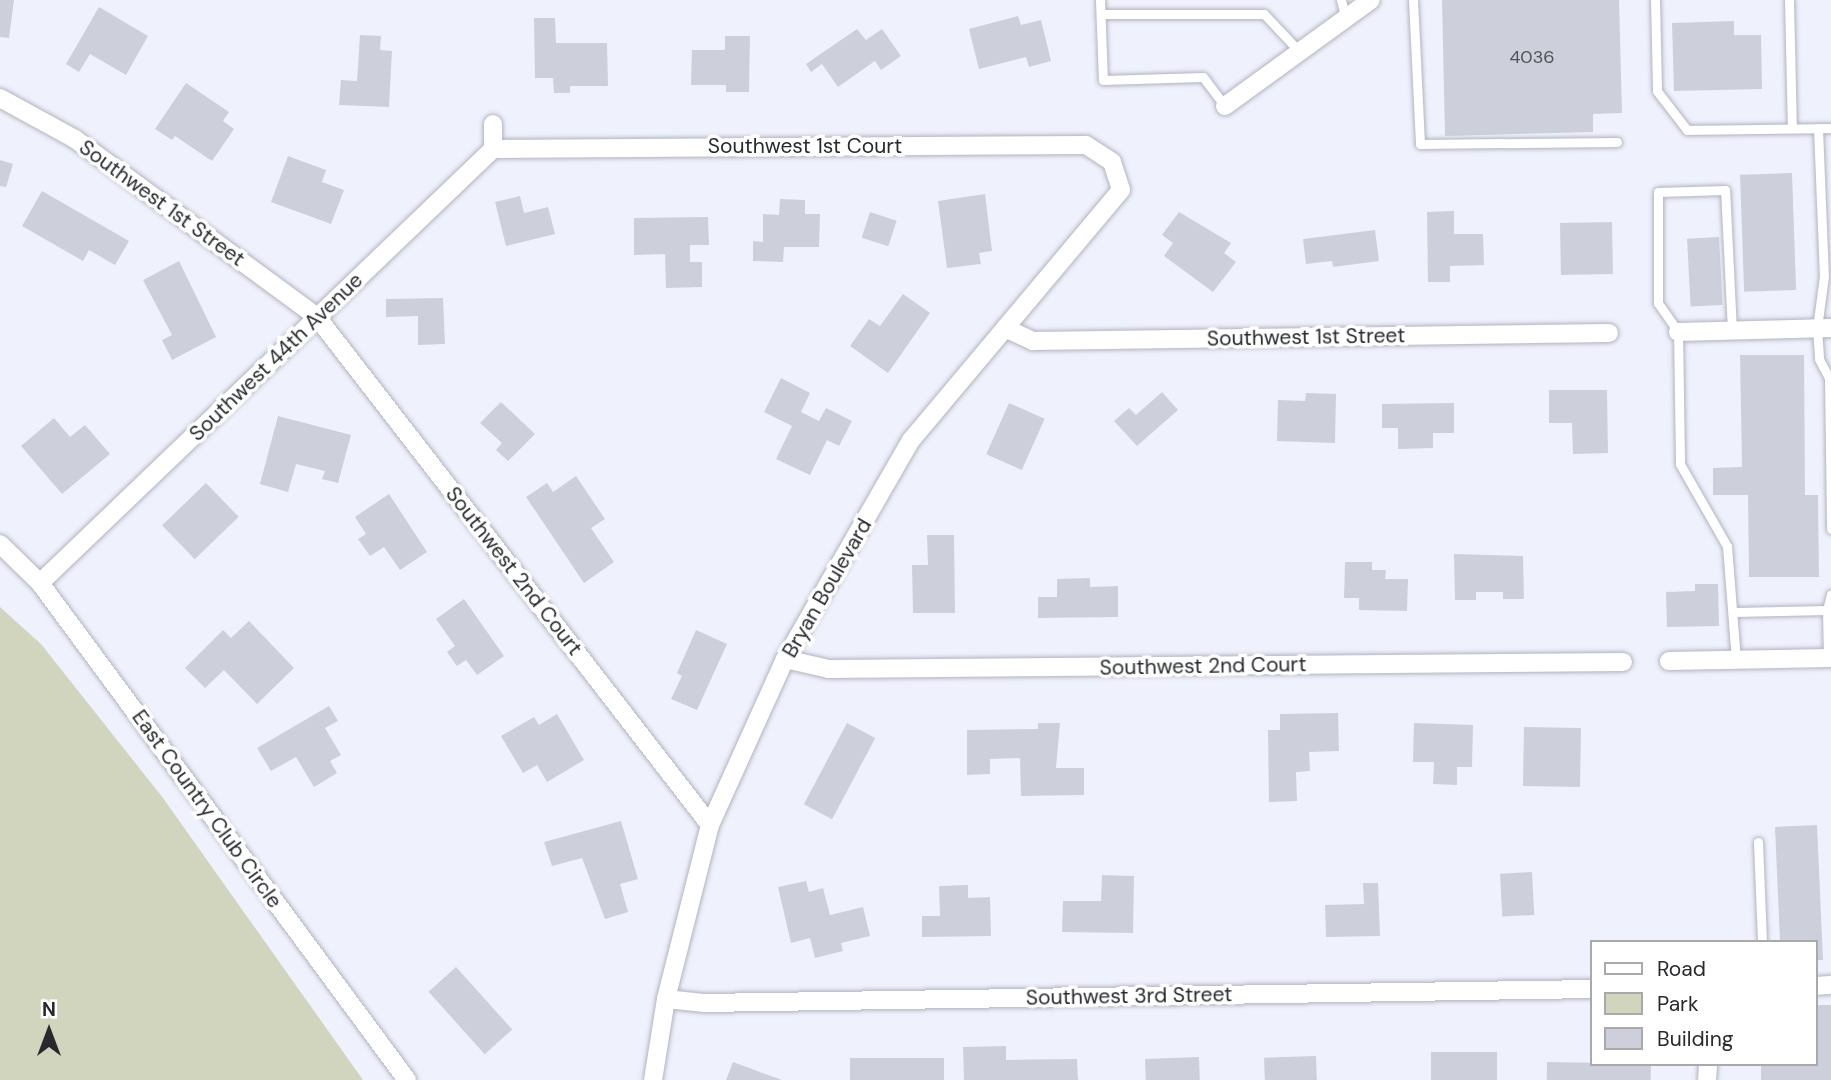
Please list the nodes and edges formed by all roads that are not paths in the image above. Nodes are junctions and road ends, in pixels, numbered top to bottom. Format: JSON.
{"nodes":[{"id":1,"x":1100,"y":0,"type":"edge"},
{"id":2,"x":1371,"y":0,"type":"edge"},
{"id":3,"x":1413,"y":0,"type":"edge"},
{"id":4,"x":1656,"y":0,"type":"edge"},
{"id":5,"x":1789,"y":0,"type":"edge"},
{"id":6,"x":1343,"y":8,"type":"edge"},
{"id":7,"x":1101,"y":14,"type":"junction"},
{"id":8,"x":1298,"y":50,"type":"junction"},
{"id":9,"x":0,"y":98,"type":"edge"},
{"id":10,"x":1225,"y":106,"type":"joint"},
{"id":11,"x":493,"y":124,"type":"dead end"},
{"id":12,"x":1792,"y":128,"type":"junction"},
{"id":13,"x":1818,"y":128,"type":"junction"},
{"id":14,"x":1831,"y":128,"type":"edge"},
{"id":15,"x":1617,"y":142,"type":"dead end"},
{"id":16,"x":493,"y":149,"type":"junction"},
{"id":17,"x":1112,"y":162,"type":"joint"},
{"id":18,"x":1826,"y":197,"type":"edge"},
{"id":19,"x":317,"y":317,"type":"junction"},
{"id":20,"x":1005,"y":328,"type":"junction"},
{"id":21,"x":1824,"y":328,"type":"edge"},
{"id":22,"x":1732,"y":331,"type":"junction"},
{"id":23,"x":1678,"y":332,"type":"junction"},
{"id":24,"x":1609,"y":334,"type":"dead end"},
{"id":25,"x":1831,"y":473,"type":"edge"},
{"id":26,"x":1831,"y":529,"type":"edge"},
{"id":27,"x":0,"y":544,"type":"edge"},
{"id":28,"x":40,"y":583,"type":"junction"},
{"id":29,"x":1831,"y":594,"type":"edge"},
{"id":30,"x":1827,"y":610,"type":"junction"},
{"id":31,"x":1734,"y":612,"type":"junction"},
{"id":32,"x":1830,"y":657,"type":"edge"},
{"id":33,"x":785,"y":659,"type":"junction"},
{"id":34,"x":1736,"y":660,"type":"junction"},
{"id":35,"x":1669,"y":661,"type":"dead end"},
{"id":36,"x":1623,"y":662,"type":"dead end"},
{"id":37,"x":710,"y":825,"type":"junction"},
{"id":38,"x":1758,"y":842,"type":"dead end"},
{"id":39,"x":1762,"y":940,"type":"edge"},
{"id":40,"x":1590,"y":989,"type":"edge"},
{"id":41,"x":666,"y":999,"type":"junction"},
{"id":42,"x":407,"y":1080,"type":"edge"},
{"id":43,"x":653,"y":1080,"type":"edge"}],
"edges":[{"from":1,"to":7,"type":"lane"},
{"from":2,"to":6,"type":"street"},
{"from":3,"to":15,"type":"lane"},
{"from":4,"to":12,"type":"lane"},
{"from":5,"to":12,"type":"lane"},
{"from":6,"to":8,"type":"street"},
{"from":7,"to":8,"type":"lane"},
{"from":7,"to":10,"type":"lane"},
{"from":8,"to":10,"type":"street"},
{"from":9,"to":19,"type":"street","name":"Southwest 1st Street"},
{"from":11,"to":16,"type":"street"},
{"from":12,"to":13,"type":"lane"},
{"from":13,"to":14,"type":"lane"},
{"from":13,"to":18,"type":"lane"},
{"from":16,"to":17,"type":"street","name":"Southwest 1st Court"},
{"from":16,"to":19,"type":"street","name":"Southwest 44th Avenue"},
{"from":17,"to":20,"type":"street","name":"Bryan Boulevard"},
{"from":18,"to":21,"type":"lane"},
{"from":19,"to":28,"type":"street","name":"Southwest 44th Avenue"},
{"from":19,"to":37,"type":"street","name":"Southwest 2nd Court"},
{"from":20,"to":24,"type":"street","name":"Southwest 1st Street"},
{"from":20,"to":33,"type":"street","name":"Bryan Boulevard"},
{"from":21,"to":22,"type":"street"},
{"from":21,"to":25,"type":"lane"},
{"from":22,"to":23,"type":"street"},
{"from":22,"to":23,"type":"lane"},
{"from":23,"to":31,"type":"lane"},
{"from":25,"to":26,"type":"lane"},
{"from":27,"to":28,"type":"street","name":"East Country Club Circle"},
{"from":28,"to":42,"type":"street","name":"East Country Club Circle"},
{"from":29,"to":30,"type":"lane"},
{"from":30,"to":31,"type":"lane"},
{"from":30,"to":32,"type":"lane"},
{"from":31,"to":34,"type":"lane"},
{"from":32,"to":34,"type":"street"},
{"from":33,"to":36,"type":"street","name":"Southwest 2nd Court"},
{"from":33,"to":37,"type":"street","name":"Bryan Boulevard"},
{"from":34,"to":35,"type":"street"},
{"from":37,"to":41,"type":"street","name":"Bryan Boulevard"},
{"from":38,"to":39,"type":"lane"},
{"from":40,"to":41,"type":"street","name":"Southwest 3rd Street"},
{"from":41,"to":43,"type":"street","name":"Bryan Boulevard"}]}
